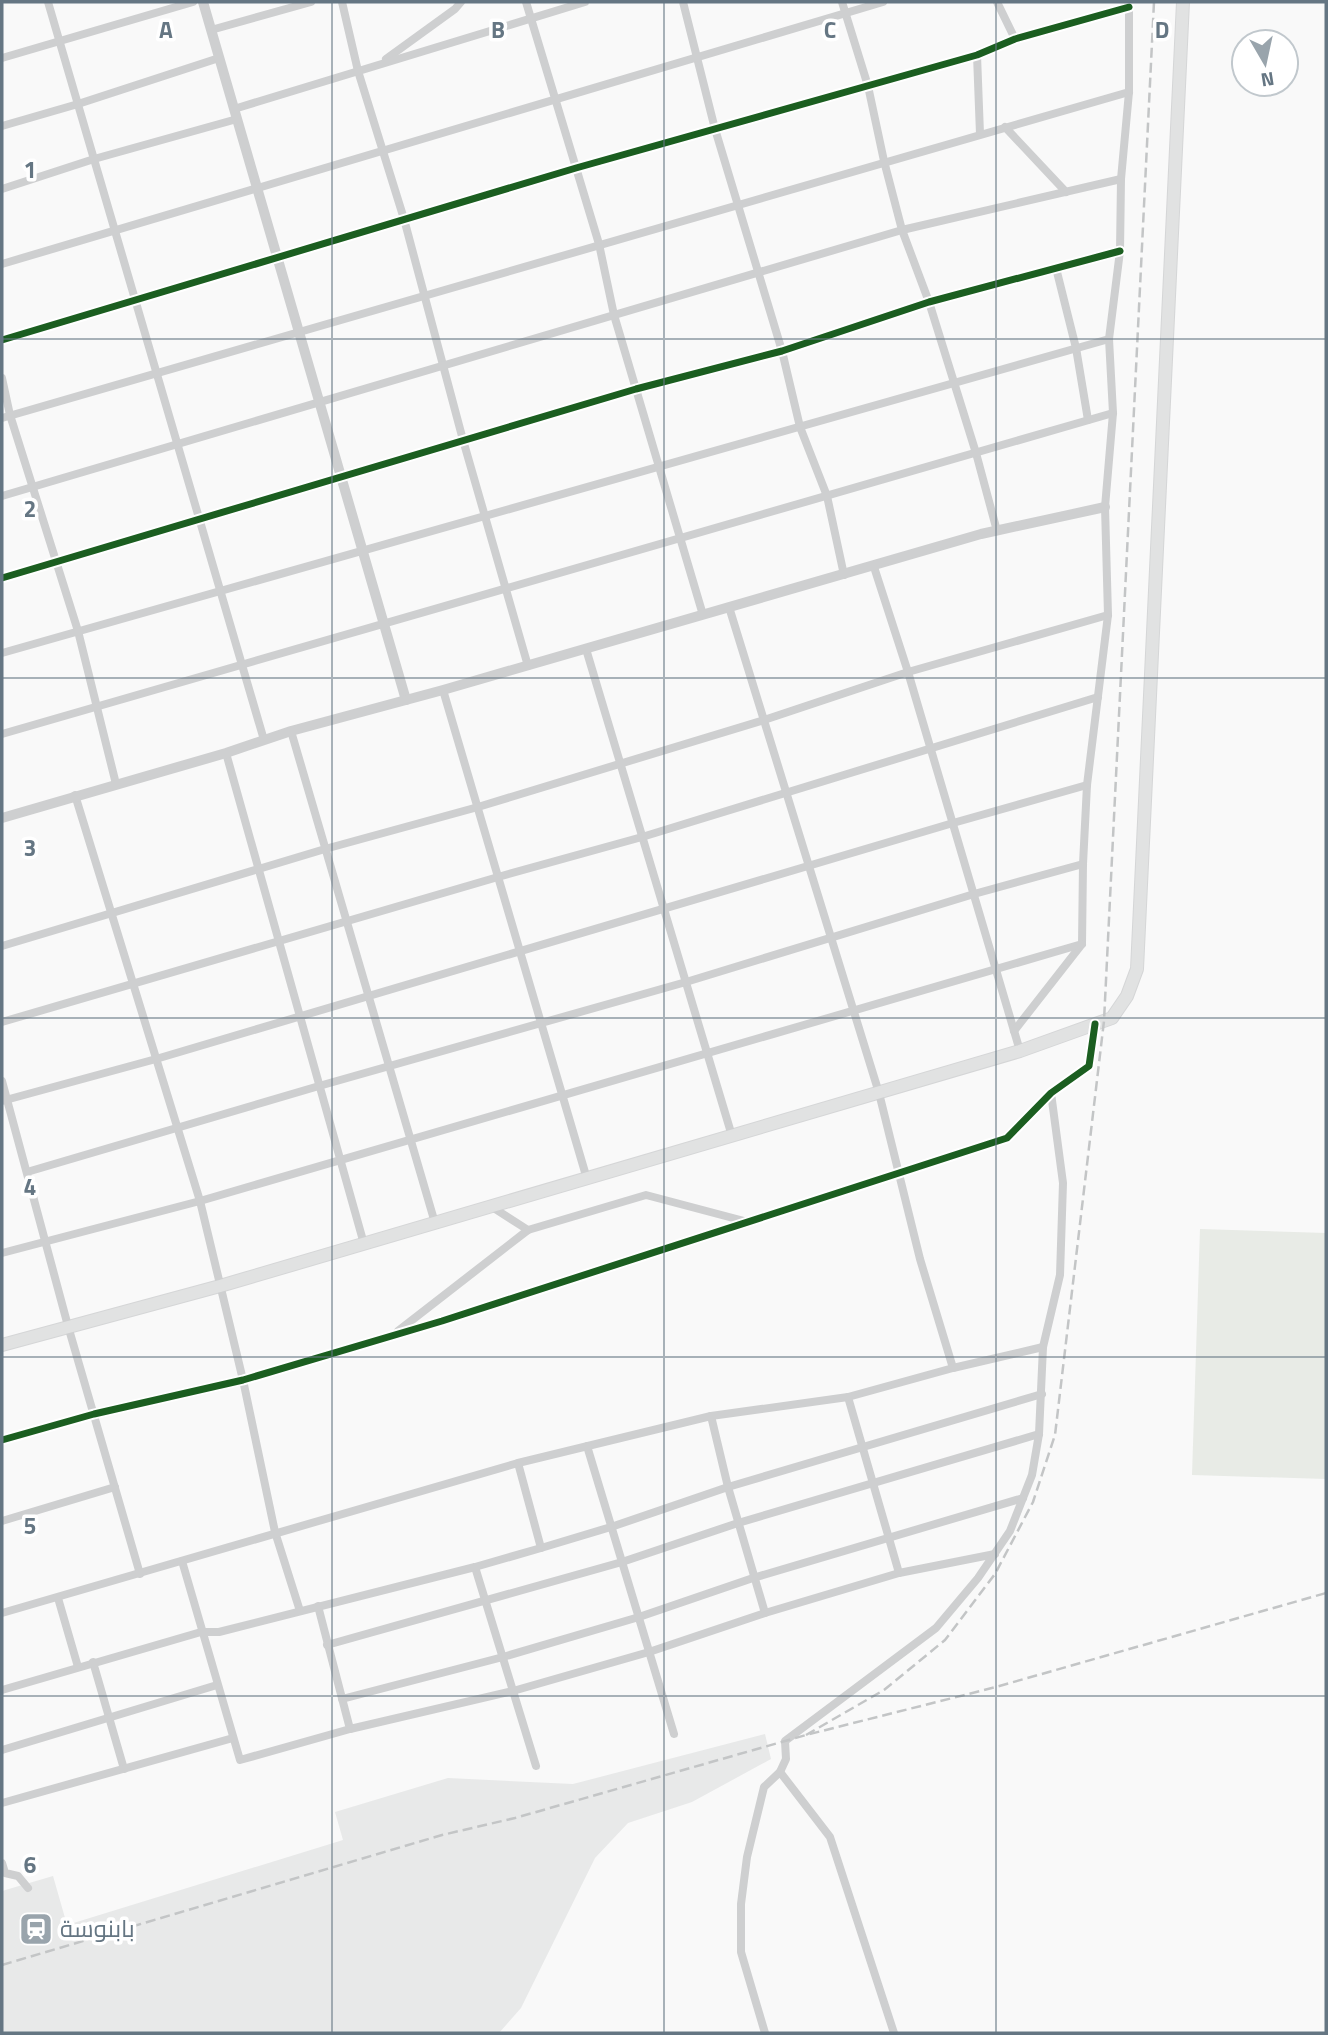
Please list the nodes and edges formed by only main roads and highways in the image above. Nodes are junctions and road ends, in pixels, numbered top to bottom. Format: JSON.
{"nodes":[{"id":1,"x":1183,"y":2,"type":"edge"},
{"id":2,"x":2,"y":1345,"type":"edge"}],
"edges":[{"from":1,"to":2,"type":"main road"}]}
